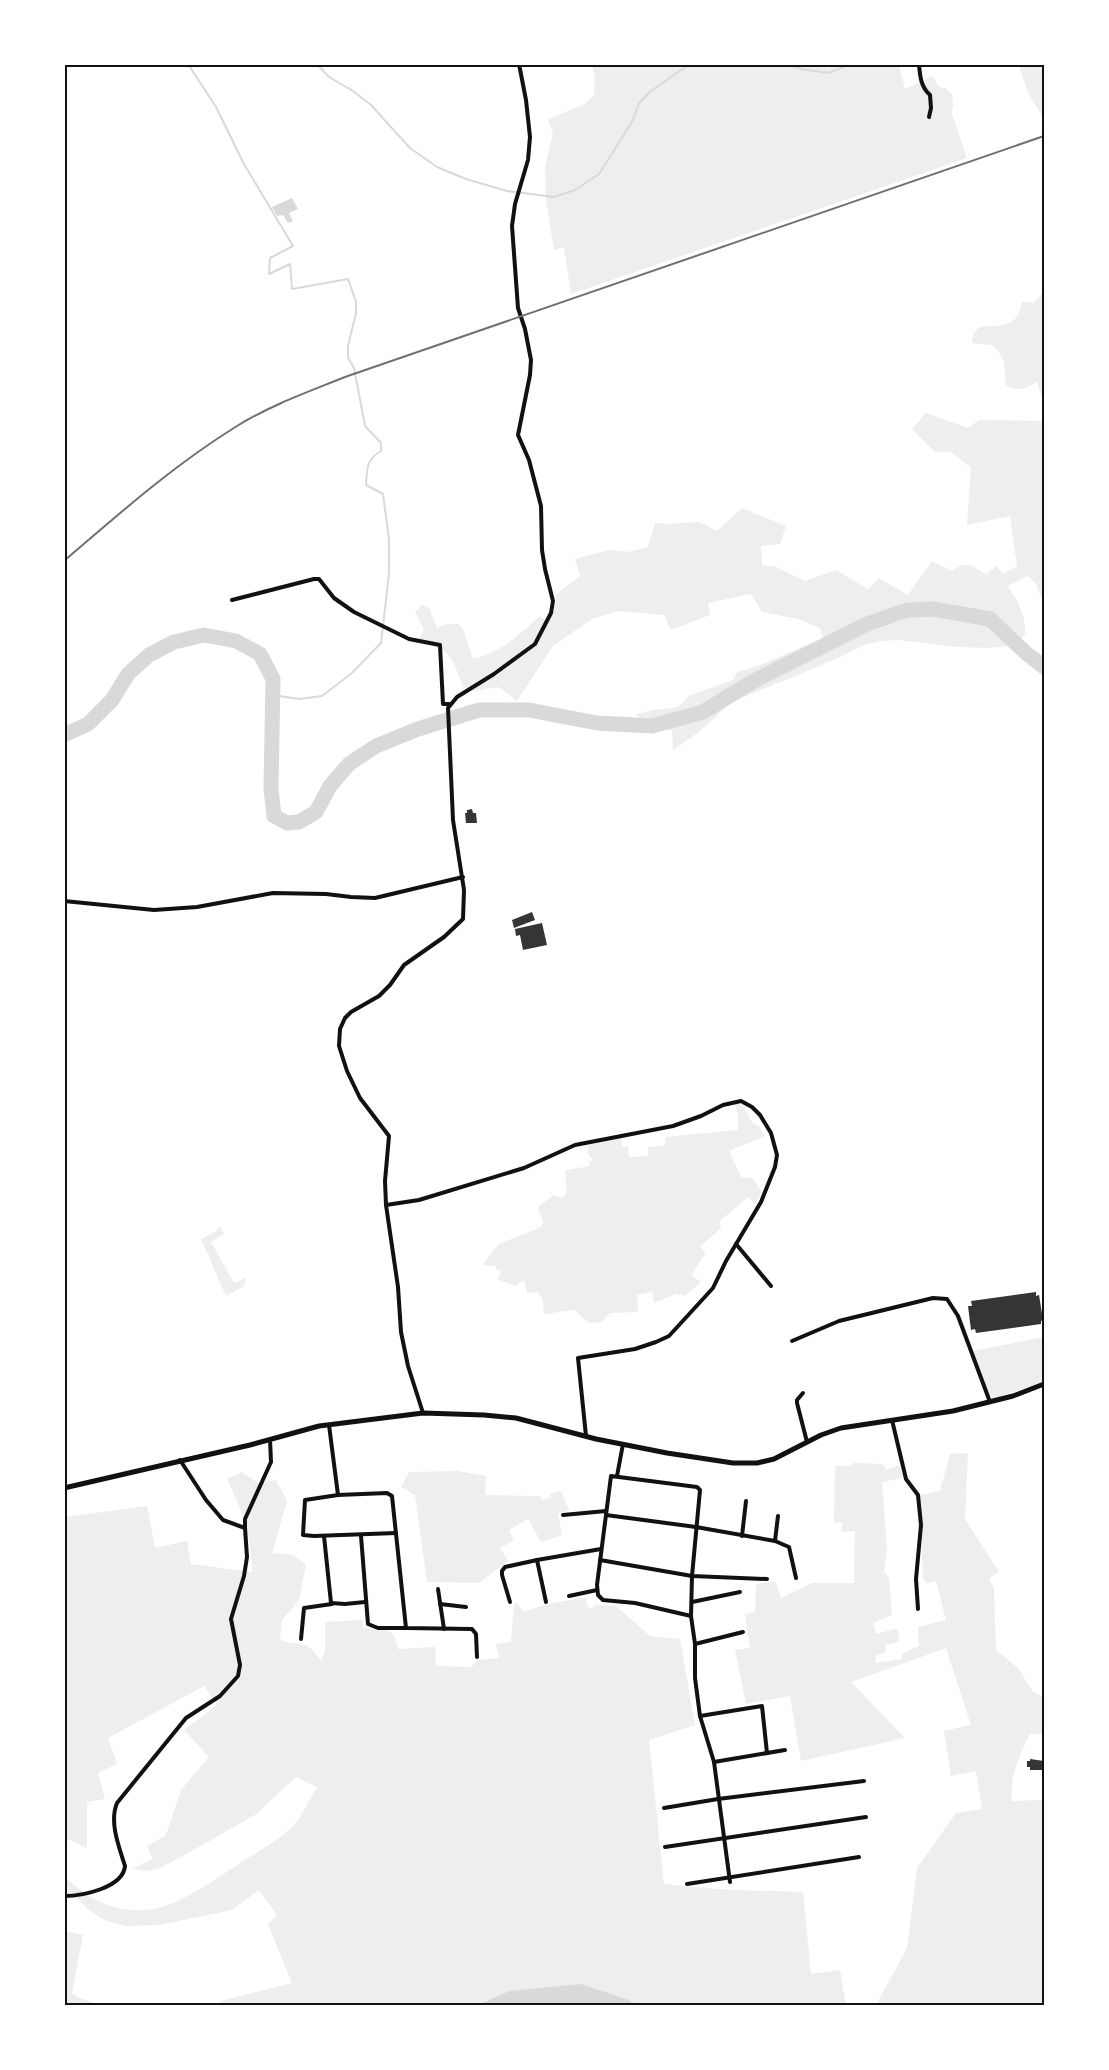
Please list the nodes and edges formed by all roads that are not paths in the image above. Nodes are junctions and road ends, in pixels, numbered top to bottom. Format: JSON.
{"nodes":[{"id":1,"x":519,"y":64,"type":"edge"},
{"id":2,"x":919,"y":64,"type":"edge"},
{"id":3,"x":929,"y":117,"type":"dead end"},
{"id":4,"x":232,"y":600,"type":"dead end"},
{"id":5,"x":449,"y":706,"type":"junction"},
{"id":6,"x":463,"y":877,"type":"junction"},
{"id":7,"x":64,"y":901,"type":"edge"},
{"id":8,"x":386,"y":1205,"type":"junction"},
{"id":9,"x":736,"y":1244,"type":"junction"},
{"id":10,"x":771,"y":1286,"type":"dead end"},
{"id":11,"x":792,"y":1341,"type":"dead end"},
{"id":12,"x":1044,"y":1384,"type":"edge"},
{"id":13,"x":803,"y":1393,"type":"dead end"},
{"id":14,"x":990,"y":1402,"type":"junction"},
{"id":15,"x":423,"y":1413,"type":"junction"},
{"id":16,"x":892,"y":1420,"type":"junction"},
{"id":17,"x":328,"y":1424,"type":"junction"},
{"id":18,"x":586,"y":1436,"type":"junction"},
{"id":19,"x":270,"y":1439,"type":"junction"},
{"id":20,"x":807,"y":1442,"type":"junction"},
{"id":21,"x":623,"y":1444,"type":"junction"},
{"id":22,"x":180,"y":1460,"type":"junction"},
{"id":23,"x":617,"y":1476,"type":"junction"},
{"id":24,"x":64,"y":1488,"type":"edge"},
{"id":25,"x":338,"y":1495,"type":"junction"},
{"id":26,"x":746,"y":1501,"type":"dead end"},
{"id":27,"x":606,"y":1513,"type":"junction"},
{"id":28,"x":563,"y":1515,"type":"dead end"},
{"id":29,"x":778,"y":1516,"type":"dead end"},
{"id":30,"x":696,"y":1527,"type":"junction"},
{"id":31,"x":245,"y":1528,"type":"junction"},
{"id":32,"x":396,"y":1533,"type":"junction"},
{"id":33,"x":324,"y":1536,"type":"junction"},
{"id":34,"x":361,"y":1536,"type":"junction"},
{"id":35,"x":742,"y":1536,"type":"junction"},
{"id":36,"x":775,"y":1541,"type":"junction"},
{"id":37,"x":601,"y":1549,"type":"junction"},
{"id":38,"x":537,"y":1560,"type":"junction"},
{"id":39,"x":600,"y":1560,"type":"junction"},
{"id":40,"x":692,"y":1576,"type":"junction"},
{"id":41,"x":796,"y":1578,"type":"dead end"},
{"id":42,"x":767,"y":1579,"type":"dead end"},
{"id":43,"x":438,"y":1589,"type":"dead end"},
{"id":44,"x":597,"y":1590,"type":"junction"},
{"id":45,"x":740,"y":1592,"type":"dead end"},
{"id":46,"x":569,"y":1596,"type":"dead end"},
{"id":47,"x":365,"y":1602,"type":"junction"},
{"id":48,"x":510,"y":1602,"type":"dead end"},
{"id":49,"x":546,"y":1602,"type":"dead end"},
{"id":50,"x":692,"y":1602,"type":"junction"},
{"id":51,"x":333,"y":1604,"type":"junction"},
{"id":52,"x":440,"y":1604,"type":"junction"},
{"id":53,"x":466,"y":1607,"type":"dead end"},
{"id":54,"x":918,"y":1609,"type":"dead end"},
{"id":55,"x":691,"y":1616,"type":"junction"},
{"id":56,"x":406,"y":1628,"type":"junction"},
{"id":57,"x":444,"y":1629,"type":"junction"},
{"id":58,"x":743,"y":1632,"type":"dead end"},
{"id":59,"x":301,"y":1639,"type":"dead end"},
{"id":60,"x":695,"y":1644,"type":"junction"},
{"id":61,"x":477,"y":1657,"type":"dead end"},
{"id":62,"x":700,"y":1716,"type":"junction"},
{"id":63,"x":785,"y":1750,"type":"dead end"},
{"id":64,"x":767,"y":1753,"type":"junction"},
{"id":65,"x":714,"y":1762,"type":"junction"},
{"id":66,"x":864,"y":1781,"type":"dead end"},
{"id":67,"x":718,"y":1799,"type":"junction"},
{"id":68,"x":664,"y":1808,"type":"dead end"},
{"id":69,"x":866,"y":1817,"type":"dead end"},
{"id":70,"x":724,"y":1839,"type":"junction"},
{"id":71,"x":664,"y":1847,"type":"dead end"},
{"id":72,"x":860,"y":1857,"type":"dead end"},
{"id":73,"x":730,"y":1879,"type":"junction"},
{"id":74,"x":687,"y":1884,"type":"dead end"},
{"id":75,"x":64,"y":1896,"type":"edge"}],
"edges":[{"from":1,"to":5,"type":"street"},
{"from":2,"to":3,"type":"street"},
{"from":4,"to":5,"type":"street"},
{"from":5,"to":6,"type":"street"},
{"from":6,"to":7,"type":"street"},
{"from":6,"to":8,"type":"street"},
{"from":8,"to":9,"type":"street"},
{"from":8,"to":15,"type":"street"},
{"from":9,"to":10,"type":"street"},
{"from":9,"to":18,"type":"street"},
{"from":11,"to":14,"type":"street"},
{"from":12,"to":14,"type":"street"},
{"from":13,"to":20,"type":"street"},
{"from":14,"to":16,"type":"street"},
{"from":15,"to":17,"type":"street"},
{"from":15,"to":18,"type":"street"},
{"from":16,"to":20,"type":"street"},
{"from":16,"to":54,"type":"street"},
{"from":17,"to":19,"type":"street"},
{"from":17,"to":25,"type":"street"},
{"from":18,"to":21,"type":"street"},
{"from":19,"to":22,"type":"street"},
{"from":19,"to":31,"type":"street"},
{"from":20,"to":21,"type":"street"},
{"from":21,"to":23,"type":"street"},
{"from":22,"to":24,"type":"street"},
{"from":22,"to":31,"type":"street"},
{"from":23,"to":27,"type":"street"},
{"from":23,"to":30,"type":"street"},
{"from":25,"to":32,"type":"street"},
{"from":25,"to":33,"type":"street"},
{"from":26,"to":35,"type":"street"},
{"from":27,"to":28,"type":"street"},
{"from":27,"to":30,"type":"street"},
{"from":27,"to":37,"type":"street"},
{"from":29,"to":36,"type":"street"},
{"from":30,"to":35,"type":"street"},
{"from":30,"to":40,"type":"street"},
{"from":31,"to":75,"type":"street"},
{"from":32,"to":34,"type":"street"},
{"from":32,"to":56,"type":"street"},
{"from":33,"to":34,"type":"street"},
{"from":33,"to":51,"type":"street"},
{"from":34,"to":47,"type":"street"},
{"from":35,"to":36,"type":"street"},
{"from":36,"to":41,"type":"street"},
{"from":37,"to":38,"type":"street"},
{"from":37,"to":39,"type":"street"},
{"from":38,"to":48,"type":"street"},
{"from":38,"to":49,"type":"street"},
{"from":39,"to":40,"type":"street"},
{"from":39,"to":44,"type":"street"},
{"from":40,"to":42,"type":"street"},
{"from":40,"to":50,"type":"street"},
{"from":43,"to":52,"type":"street"},
{"from":44,"to":46,"type":"street"},
{"from":44,"to":55,"type":"street"},
{"from":45,"to":50,"type":"street"},
{"from":47,"to":51,"type":"street"},
{"from":47,"to":56,"type":"street"},
{"from":50,"to":55,"type":"street"},
{"from":51,"to":59,"type":"street"},
{"from":52,"to":53,"type":"street"},
{"from":52,"to":57,"type":"street"},
{"from":55,"to":60,"type":"street"},
{"from":56,"to":57,"type":"street"},
{"from":57,"to":61,"type":"street"},
{"from":58,"to":60,"type":"street"},
{"from":60,"to":62,"type":"street"},
{"from":62,"to":64,"type":"street"},
{"from":62,"to":65,"type":"street"},
{"from":63,"to":64,"type":"street"},
{"from":64,"to":65,"type":"street"},
{"from":65,"to":67,"type":"street"},
{"from":66,"to":67,"type":"street"},
{"from":67,"to":68,"type":"street"},
{"from":67,"to":70,"type":"street"},
{"from":69,"to":70,"type":"street"},
{"from":70,"to":71,"type":"street"},
{"from":70,"to":73,"type":"street"},
{"from":72,"to":73,"type":"street"},
{"from":73,"to":74,"type":"street"}]}
